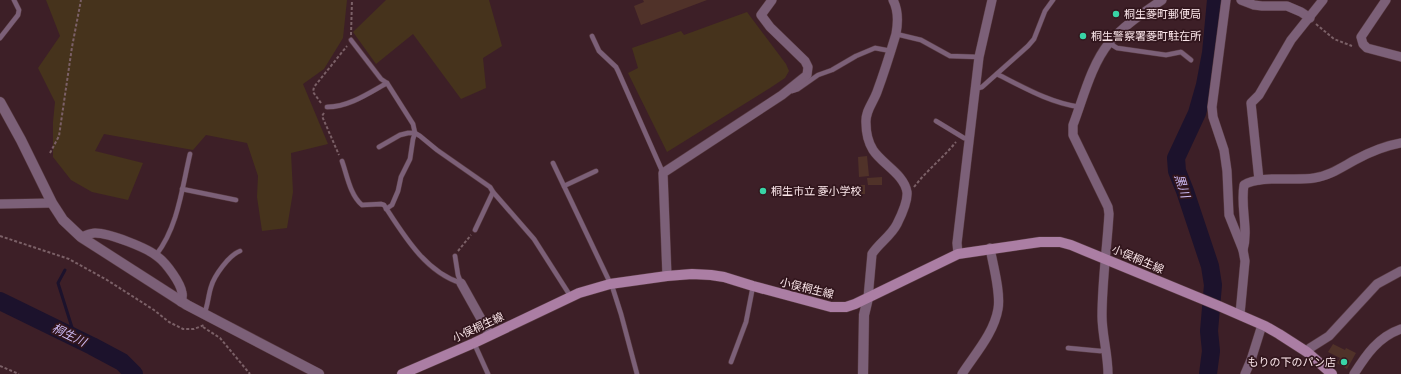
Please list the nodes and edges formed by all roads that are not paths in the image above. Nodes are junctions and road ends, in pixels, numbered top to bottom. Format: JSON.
{"nodes":[{"id":1,"x":14,"y":0,"type":"edge"},
{"id":2,"x":772,"y":0,"type":"edge"},
{"id":3,"x":893,"y":0,"type":"edge"},
{"id":4,"x":992,"y":0,"type":"edge"},
{"id":5,"x":1052,"y":0,"type":"edge"},
{"id":6,"x":1162,"y":0,"type":"edge"},
{"id":7,"x":1226,"y":0,"type":"edge"},
{"id":8,"x":1241,"y":0,"type":"edge"},
{"id":9,"x":1323,"y":0,"type":"edge"},
{"id":10,"x":1386,"y":0,"type":"edge"},
{"id":11,"x":1312,"y":20,"type":"junction"},
{"id":12,"x":896,"y":34,"type":"junction"},
{"id":13,"x":592,"y":36,"type":"dead end"},
{"id":14,"x":0,"y":38,"type":"edge"},
{"id":15,"x":351,"y":40,"type":"road end"},
{"id":16,"x":1109,"y":43,"type":"junction"},
{"id":17,"x":891,"y":51,"type":"junction"},
{"id":18,"x":979,"y":57,"type":"junction"},
{"id":19,"x":1401,"y":57,"type":"edge"},
{"id":20,"x":1191,"y":60,"type":"dead end"},
{"id":21,"x":997,"y":74,"type":"junction"},
{"id":22,"x":387,"y":83,"type":"junction"},
{"id":23,"x":975,"y":89,"type":"junction"},
{"id":24,"x":782,"y":95,"type":"junction"},
{"id":25,"x":0,"y":102,"type":"edge"},
{"id":26,"x":327,"y":107,"type":"road end"},
{"id":27,"x":1080,"y":107,"type":"junction"},
{"id":28,"x":936,"y":121,"type":"dead end"},
{"id":29,"x":415,"y":133,"type":"junction"},
{"id":30,"x":965,"y":138,"type":"junction"},
{"id":31,"x":1401,"y":143,"type":"edge"},
{"id":32,"x":379,"y":147,"type":"dead end"},
{"id":33,"x":190,"y":154,"type":"dead end"},
{"id":34,"x":342,"y":161,"type":"road end"},
{"id":35,"x":553,"y":163,"type":"dead end"},
{"id":36,"x":596,"y":171,"type":"dead end"},
{"id":37,"x":663,"y":173,"type":"junction"},
{"id":38,"x":1259,"y":180,"type":"junction"},
{"id":39,"x":564,"y":186,"type":"junction"},
{"id":40,"x":182,"y":189,"type":"junction"},
{"id":41,"x":493,"y":192,"type":"junction"},
{"id":42,"x":236,"y":200,"type":"dead end"},
{"id":43,"x":52,"y":203,"type":"junction"},
{"id":44,"x":0,"y":204,"type":"edge"},
{"id":45,"x":386,"y":209,"type":"junction"},
{"id":46,"x":475,"y":230,"type":"road end"},
{"id":47,"x":81,"y":237,"type":"junction"},
{"id":48,"x":990,"y":248,"type":"junction"},
{"id":49,"x":1243,"y":250,"type":"junction"},
{"id":50,"x":240,"y":251,"type":"dead end"},
{"id":51,"x":958,"y":254,"type":"junction"},
{"id":52,"x":156,"y":255,"type":"junction"},
{"id":53,"x":455,"y":256,"type":"road end"},
{"id":54,"x":1105,"y":258,"type":"junction"},
{"id":55,"x":1401,"y":271,"type":"edge"},
{"id":56,"x":666,"y":276,"type":"junction"},
{"id":57,"x":461,"y":283,"type":"junction"},
{"id":58,"x":610,"y":284,"type":"junction"},
{"id":59,"x":753,"y":286,"type":"junction"},
{"id":60,"x":571,"y":297,"type":"junction"},
{"id":61,"x":868,"y":298,"type":"junction"},
{"id":62,"x":182,"y":302,"type":"junction"},
{"id":63,"x":204,"y":314,"type":"junction"},
{"id":64,"x":1240,"y":314,"type":"junction"},
{"id":65,"x":1262,"y":325,"type":"junction"},
{"id":66,"x":1401,"y":329,"type":"edge"},
{"id":67,"x":490,"y":335,"type":"junction"},
{"id":68,"x":474,"y":343,"type":"junction"},
{"id":69,"x":1068,"y":348,"type":"dead end"},
{"id":70,"x":1106,"y":350,"type":"junction"},
{"id":71,"x":1307,"y":352,"type":"junction"},
{"id":72,"x":731,"y":362,"type":"dead end"},
{"id":73,"x":319,"y":374,"type":"edge"},
{"id":74,"x":402,"y":374,"type":"edge"},
{"id":75,"x":488,"y":374,"type":"edge"},
{"id":76,"x":637,"y":374,"type":"edge"},
{"id":77,"x":863,"y":374,"type":"edge"},
{"id":78,"x":962,"y":374,"type":"edge"},
{"id":79,"x":1108,"y":374,"type":"edge"},
{"id":80,"x":1245,"y":374,"type":"edge"},
{"id":81,"x":1332,"y":374,"type":"edge"},
{"id":82,"x":1354,"y":374,"type":"edge"}],
"edges":[{"from":1,"to":14,"type":"lane"},
{"from":2,"to":24,"type":"street"},
{"from":3,"to":12,"type":"street"},
{"from":4,"to":18,"type":"street"},
{"from":5,"to":21,"type":"lane"},
{"from":6,"to":16,"type":"street"},
{"from":7,"to":49,"type":"street"},
{"from":8,"to":11,"type":"street"},
{"from":9,"to":11,"type":"street"},
{"from":10,"to":19,"type":"street"},
{"from":11,"to":38,"type":"street"},
{"from":12,"to":17,"type":"street"},
{"from":12,"to":18,"type":"lane"},
{"from":13,"to":37,"type":"lane"},
{"from":15,"to":22,"type":"lane"},
{"from":16,"to":20,"type":"lane"},
{"from":16,"to":27,"type":"street"},
{"from":17,"to":24,"type":"lane"},
{"from":17,"to":61,"type":"street"},
{"from":18,"to":23,"type":"street"},
{"from":21,"to":23,"type":"lane"},
{"from":21,"to":27,"type":"lane"},
{"from":22,"to":26,"type":"lane"},
{"from":22,"to":29,"type":"lane"},
{"from":23,"to":30,"type":"street"},
{"from":24,"to":37,"type":"street"},
{"from":25,"to":43,"type":"street"},
{"from":27,"to":54,"type":"street"},
{"from":28,"to":30,"type":"lane"},
{"from":29,"to":32,"type":"lane"},
{"from":29,"to":41,"type":"lane"},
{"from":29,"to":45,"type":"lane"},
{"from":30,"to":51,"type":"street"},
{"from":31,"to":38,"type":"street"},
{"from":33,"to":40,"type":"lane"},
{"from":34,"to":45,"type":"lane"},
{"from":35,"to":39,"type":"lane"},
{"from":36,"to":39,"type":"lane"},
{"from":37,"to":56,"type":"street"},
{"from":38,"to":49,"type":"street"},
{"from":39,"to":58,"type":"lane"},
{"from":40,"to":42,"type":"lane"},
{"from":40,"to":52,"type":"lane"},
{"from":41,"to":46,"type":"lane"},
{"from":41,"to":60,"type":"lane"},
{"from":43,"to":44,"type":"street"},
{"from":43,"to":47,"type":"street"},
{"from":45,"to":57,"type":"lane"},
{"from":47,"to":52,"type":"street"},
{"from":47,"to":62,"type":"street"},
{"from":48,"to":51,"type":"main road","name":"小俣桐生線"},
{"from":48,"to":54,"type":"main road","name":"小俣桐生線"},
{"from":48,"to":78,"type":"street"},
{"from":49,"to":64,"type":"street"},
{"from":50,"to":63,"type":"lane"},
{"from":51,"to":61,"type":"main road","name":"小俣桐生線"},
{"from":52,"to":62,"type":"street"},
{"from":53,"to":57,"type":"lane"},
{"from":54,"to":64,"type":"main road","name":"小俣桐生線"},
{"from":54,"to":70,"type":"street"},
{"from":55,"to":71,"type":"street"},
{"from":56,"to":58,"type":"main road","name":"小俣桐生線"},
{"from":56,"to":59,"type":"main road","name":"小俣桐生線"},
{"from":57,"to":67,"type":"street"},
{"from":58,"to":60,"type":"main road","name":"小俣桐生線"},
{"from":58,"to":76,"type":"lane"},
{"from":59,"to":61,"type":"main road","name":"小俣桐生線"},
{"from":59,"to":72,"type":"lane"},
{"from":60,"to":67,"type":"main road","name":"小俣桐生線"},
{"from":61,"to":77,"type":"street"},
{"from":62,"to":63,"type":"street"},
{"from":63,"to":73,"type":"street"},
{"from":64,"to":65,"type":"main road"},
{"from":65,"to":71,"type":"main road"},
{"from":65,"to":80,"type":"street"},
{"from":66,"to":82,"type":"street"},
{"from":67,"to":68,"type":"main road","name":"小俣桐生線"},
{"from":68,"to":74,"type":"main road","name":"小俣桐生線"},
{"from":68,"to":75,"type":"lane"},
{"from":69,"to":70,"type":"lane"},
{"from":70,"to":79,"type":"street"},
{"from":71,"to":81,"type":"main road"}]}
